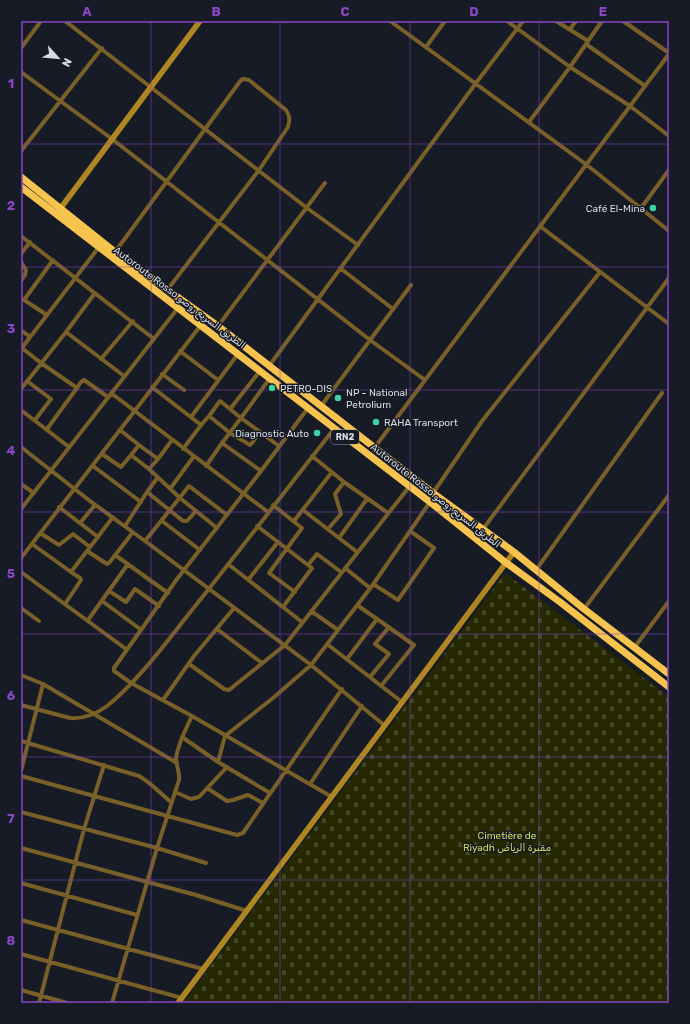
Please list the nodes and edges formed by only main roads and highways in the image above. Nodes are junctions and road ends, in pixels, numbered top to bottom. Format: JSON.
{"nodes":[{"id":1,"x":21,"y":177,"type":"edge"},
{"id":2,"x":21,"y":187,"type":"edge"},
{"id":3,"x":669,"y":674,"type":"edge"},
{"id":4,"x":669,"y":687,"type":"edge"}],
"edges":[{"from":1,"to":3,"type":"highway","name":"Autoroute Rosso الطريق السريع روصو","number":"RN2"},
{"from":2,"to":4,"type":"highway","name":"Autoroute Rosso الطريق السريع روصو","number":"RN2"}]}
